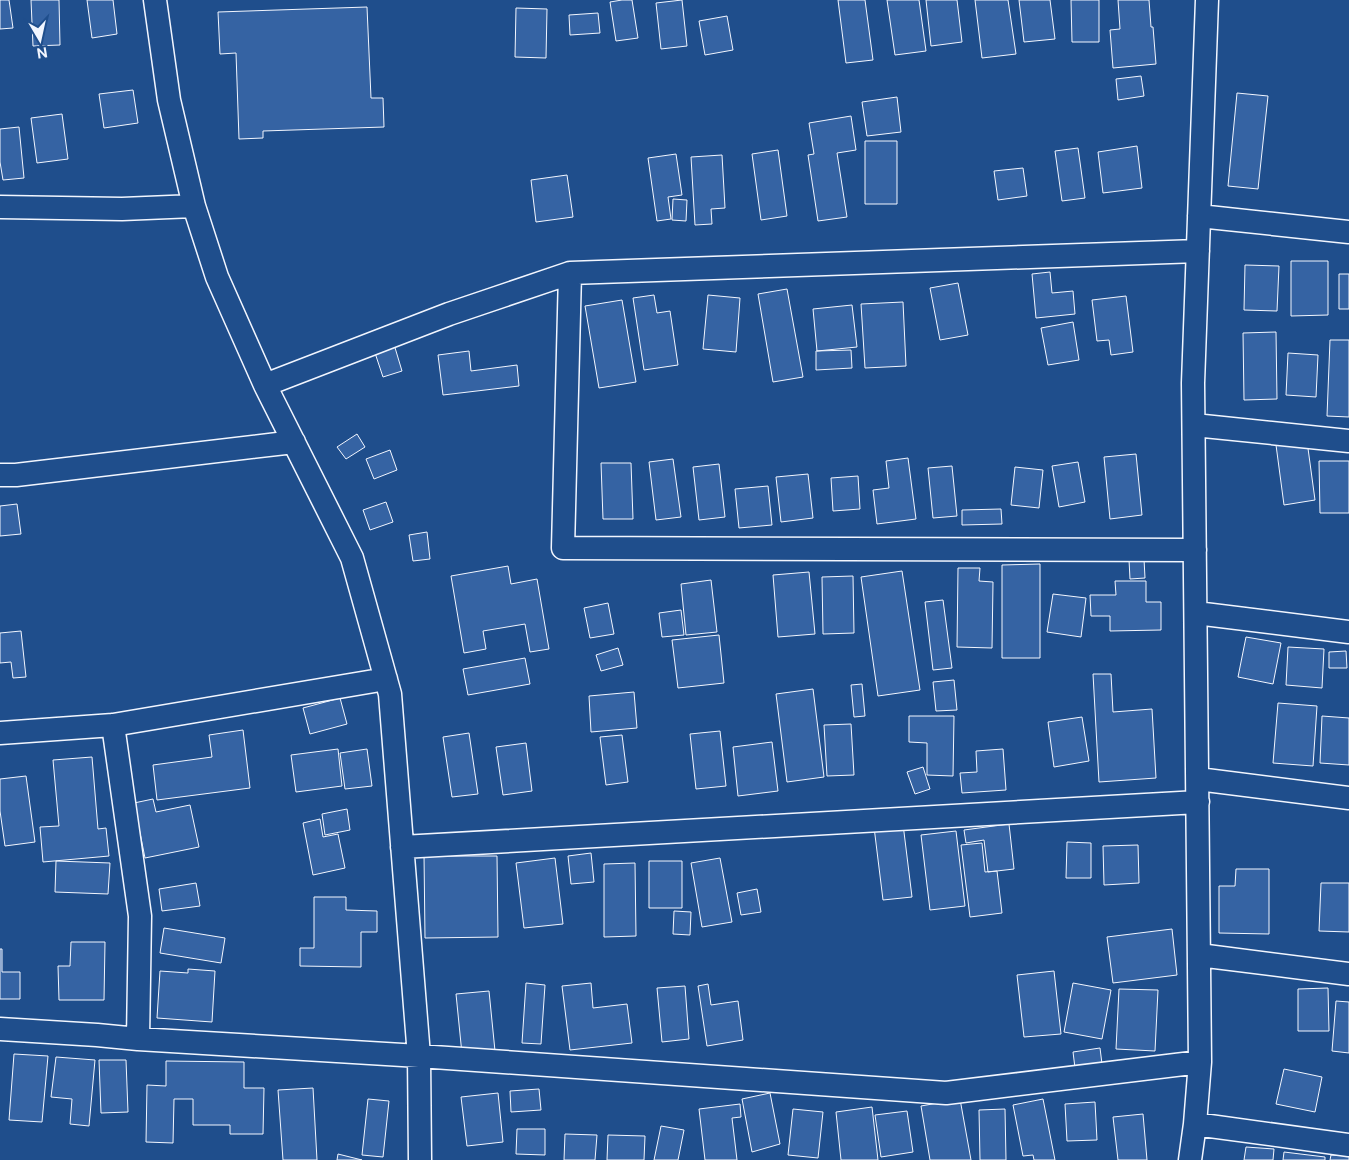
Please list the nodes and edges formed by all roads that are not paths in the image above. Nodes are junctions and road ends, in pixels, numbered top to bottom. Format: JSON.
{"nodes":[{"id":1,"x":155,"y":0,"type":"edge"},
{"id":2,"x":1207,"y":0,"type":"edge"},
{"id":3,"x":194,"y":206,"type":"junction"},
{"id":4,"x":0,"y":207,"type":"edge"},
{"id":5,"x":1199,"y":216,"type":"junction"},
{"id":6,"x":1349,"y":232,"type":"edge"},
{"id":7,"x":1198,"y":251,"type":"junction"},
{"id":8,"x":570,"y":273,"type":"junction"},
{"id":9,"x":265,"y":385,"type":"junction"},
{"id":10,"x":1194,"y":425,"type":"junction"},
{"id":11,"x":1349,"y":441,"type":"edge"},
{"id":12,"x":294,"y":442,"type":"junction"},
{"id":13,"x":0,"y":474,"type":"edge"},
{"id":14,"x":1195,"y":550,"type":"junction"},
{"id":15,"x":1196,"y":613,"type":"junction"},
{"id":16,"x":1349,"y":632,"type":"edge"},
{"id":17,"x":386,"y":679,"type":"junction"},
{"id":18,"x":113,"y":725,"type":"junction"},
{"id":19,"x":0,"y":733,"type":"edge"},
{"id":20,"x":1198,"y":779,"type":"junction"},
{"id":21,"x":1349,"y":798,"type":"edge"},
{"id":22,"x":1198,"y":802,"type":"junction"},
{"id":23,"x":402,"y":847,"type":"junction"},
{"id":24,"x":1199,"y":955,"type":"junction"},
{"id":25,"x":1349,"y":974,"type":"edge"},
{"id":26,"x":0,"y":1030,"type":"edge"},
{"id":27,"x":138,"y":1039,"type":"junction"},
{"id":28,"x":419,"y":1056,"type":"junction"},
{"id":29,"x":1200,"y":1062,"type":"junction"},
{"id":30,"x":1195,"y":1124,"type":"junction"},
{"id":31,"x":1349,"y":1145,"type":"edge"},
{"id":32,"x":420,"y":1160,"type":"edge"},
{"id":33,"x":1190,"y":1160,"type":"edge"}],
"edges":[{"from":1,"to":3,"type":"street"},
{"from":2,"to":5,"type":"street"},
{"from":3,"to":4,"type":"street"},
{"from":3,"to":9,"type":"street"},
{"from":5,"to":6,"type":"street"},
{"from":5,"to":7,"type":"street"},
{"from":7,"to":8,"type":"street"},
{"from":7,"to":10,"type":"street"},
{"from":8,"to":9,"type":"street"},
{"from":8,"to":14,"type":"street"},
{"from":9,"to":12,"type":"street"},
{"from":10,"to":11,"type":"street"},
{"from":10,"to":14,"type":"street"},
{"from":12,"to":13,"type":"street"},
{"from":12,"to":17,"type":"street"},
{"from":14,"to":15,"type":"street"},
{"from":15,"to":16,"type":"street"},
{"from":15,"to":20,"type":"street"},
{"from":17,"to":18,"type":"street"},
{"from":17,"to":23,"type":"street"},
{"from":18,"to":19,"type":"street"},
{"from":18,"to":27,"type":"street"},
{"from":20,"to":21,"type":"street"},
{"from":20,"to":22,"type":"street"},
{"from":22,"to":23,"type":"street"},
{"from":22,"to":24,"type":"street"},
{"from":23,"to":28,"type":"street"},
{"from":24,"to":25,"type":"street"},
{"from":24,"to":29,"type":"street"},
{"from":26,"to":27,"type":"street"},
{"from":27,"to":28,"type":"street"},
{"from":28,"to":29,"type":"street"},
{"from":28,"to":32,"type":"street"},
{"from":29,"to":30,"type":"street"},
{"from":30,"to":31,"type":"street"},
{"from":30,"to":33,"type":"street"}]}
